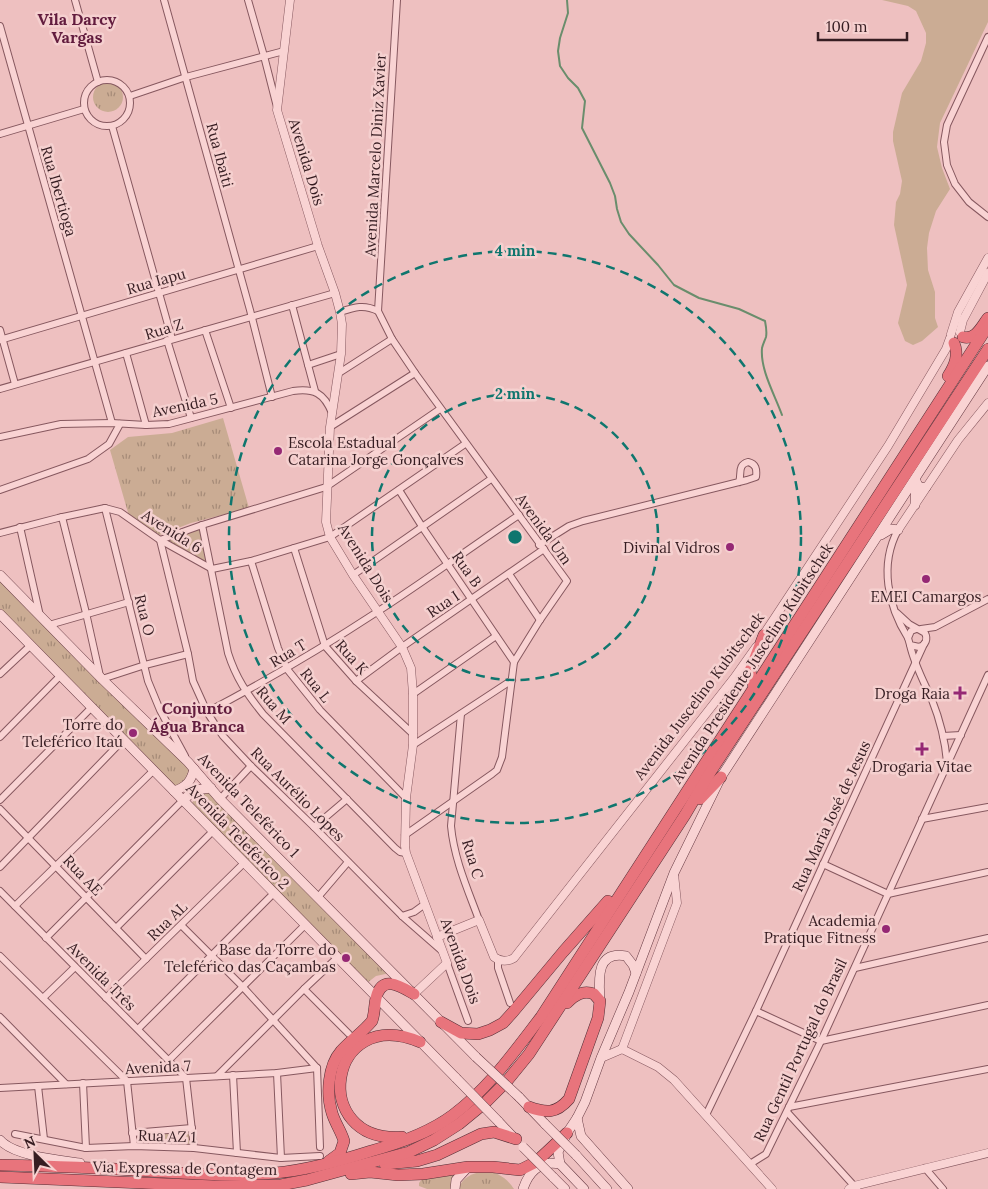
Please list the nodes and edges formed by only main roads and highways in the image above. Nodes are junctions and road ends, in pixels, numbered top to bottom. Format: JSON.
{"nodes":[{"id":1,"x":988,"y":318,"type":"edge"},
{"id":2,"x":988,"y":326,"type":"edge"},
{"id":3,"x":988,"y":349,"type":"edge"},
{"id":4,"x":988,"y":366,"type":"edge"},
{"id":5,"x":926,"y":424,"type":"junction"},
{"id":6,"x":916,"y":480,"type":"junction"},
{"id":7,"x":926,"y":488,"type":"road end"},
{"id":8,"x":915,"y":504,"type":"road end"},
{"id":9,"x":898,"y":530,"type":"road end"},
{"id":10,"x":877,"y":538,"type":"junction"},
{"id":11,"x":0,"y":575,"type":"edge"},
{"id":12,"x":0,"y":615,"type":"edge"},
{"id":13,"x":764,"y":635,"type":"road end"},
{"id":14,"x":754,"y":688,"type":"junction"},
{"id":15,"x":192,"y":766,"type":"junction"},
{"id":16,"x":721,"y":777,"type":"junction"},
{"id":17,"x":211,"y":788,"type":"junction"},
{"id":18,"x":174,"y":791,"type":"junction"},
{"id":19,"x":183,"y":800,"type":"junction"},
{"id":20,"x":685,"y":815,"type":"junction"},
{"id":21,"x":632,"y":876,"type":"junction"},
{"id":22,"x":636,"y":973,"type":"junction"},
{"id":23,"x":414,"y":994,"type":"junction"},
{"id":24,"x":376,"y":998,"type":"junction"},
{"id":25,"x":600,"y":1001,"type":"junction"},
{"id":26,"x":546,"y":1019,"type":"junction"},
{"id":27,"x":441,"y":1022,"type":"junction"},
{"id":28,"x":420,"y":1042,"type":"junction"},
{"id":29,"x":529,"y":1108,"type":"junction"},
{"id":30,"x":577,"y":1118,"type":"junction"},
{"id":31,"x":567,"y":1133,"type":"junction"},
{"id":32,"x":416,"y":1136,"type":"junction"},
{"id":33,"x":0,"y":1140,"type":"edge"},
{"id":34,"x":520,"y":1143,"type":"junction"},
{"id":35,"x":0,"y":1164,"type":"edge"},
{"id":36,"x":560,"y":1164,"type":"junction"},
{"id":37,"x":325,"y":1165,"type":"junction"},
{"id":38,"x":363,"y":1165,"type":"junction"},
{"id":39,"x":468,"y":1167,"type":"junction"},
{"id":40,"x":106,"y":1168,"type":"junction"},
{"id":41,"x":0,"y":1177,"type":"edge"},
{"id":42,"x":455,"y":1189,"type":"edge"},
{"id":43,"x":523,"y":1189,"type":"edge"},
{"id":44,"x":565,"y":1189,"type":"edge"},
{"id":45,"x":584,"y":1189,"type":"edge"},
{"id":46,"x":607,"y":1189,"type":"edge"},
{"id":47,"x":628,"y":1189,"type":"edge"}],
"edges":[{"from":1,"to":5,"type":"highway"},
{"from":2,"to":5,"type":"highway","name":"Avenida Presidente Juscelino Kubitschek"},
{"from":3,"to":20,"type":"highway","name":"Avenida Presidente Juscelino Kubitschek"},
{"from":4,"to":6,"type":"main road"},
{"from":5,"to":14,"type":"highway","name":"Avenida Presidente Juscelino Kubitschek"},
{"from":6,"to":7,"type":"main road"},
{"from":6,"to":8,"type":"main road"},
{"from":6,"to":10,"type":"main road"},
{"from":9,"to":10,"type":"main road"},
{"from":10,"to":16,"type":"main road"},
{"from":11,"to":15,"type":"main road","name":"Avenida Teleférico 1"},
{"from":12,"to":18,"type":"main road","name":"Avenida Teleférico 2"},
{"from":13,"to":14,"type":"highway"},
{"from":14,"to":21,"type":"highway","name":"Avenida Presidente Juscelino Kubitschek"},
{"from":15,"to":17,"type":"main road","name":"Avenida Teleférico 1"},
{"from":15,"to":18,"type":"main road"},
{"from":16,"to":20,"type":"highway"},
{"from":16,"to":22,"type":"main road"},
{"from":17,"to":19,"type":"main road"},
{"from":17,"to":23,"type":"main road","name":"Avenida Teleférico 1"},
{"from":18,"to":19,"type":"main road","name":"Avenida Teleférico 2"},
{"from":19,"to":24,"type":"main road","name":"Avenida Teleférico 2"},
{"from":20,"to":26,"type":"highway","name":"Avenida Presidente Juscelino Kubitschek"},
{"from":21,"to":26,"type":"highway","name":"Avenida Presidente Juscelino Kubitschek"},
{"from":21,"to":27,"type":"highway"},
{"from":22,"to":25,"type":"main road"},
{"from":22,"to":30,"type":"main road"},
{"from":23,"to":24,"type":"highway"},
{"from":23,"to":27,"type":"main road","name":"Avenida Teleférico 1"},
{"from":24,"to":28,"type":"main road","name":"Avenida Teleférico 2"},
{"from":24,"to":37,"type":"highway"},
{"from":25,"to":26,"type":"highway"},
{"from":25,"to":29,"type":"highway"},
{"from":26,"to":32,"type":"highway","name":"Via Expressa de Contagem"},
{"from":26,"to":38,"type":"highway","name":"Via Expressa de Contagem"},
{"from":27,"to":29,"type":"main road","name":"Avenida Teleférico 1","bridge":true},
{"from":28,"to":32,"type":"highway"},
{"from":28,"to":34,"type":"main road","name":"Avenida Teleférico 2","bridge":true},
{"from":29,"to":46,"type":"main road","name":"Avenida Teleférico 1","bridge":true},
{"from":30,"to":31,"type":"main road"},
{"from":30,"to":47,"type":"main road"},
{"from":31,"to":36,"type":"main road"},
{"from":31,"to":39,"type":"highway"},
{"from":32,"to":37,"type":"highway","name":"Via Expressa de Contagem"},
{"from":33,"to":40,"type":"main road"},
{"from":34,"to":38,"type":"highway"},
{"from":34,"to":44,"type":"main road","name":"Avenida Teleférico 2","bridge":true},
{"from":35,"to":40,"type":"highway","name":"Via Expressa de Contagem"},
{"from":36,"to":43,"type":"main road"},
{"from":36,"to":45,"type":"main road"},
{"from":37,"to":38,"type":"highway","name":"Via Expressa de Contagem"},
{"from":37,"to":39,"type":"highway"},
{"from":37,"to":40,"type":"highway","name":"Via Expressa de Contagem"},
{"from":37,"to":41,"type":"highway","name":"Via Expressa de Contagem"},
{"from":39,"to":42,"type":"main road"}]}
